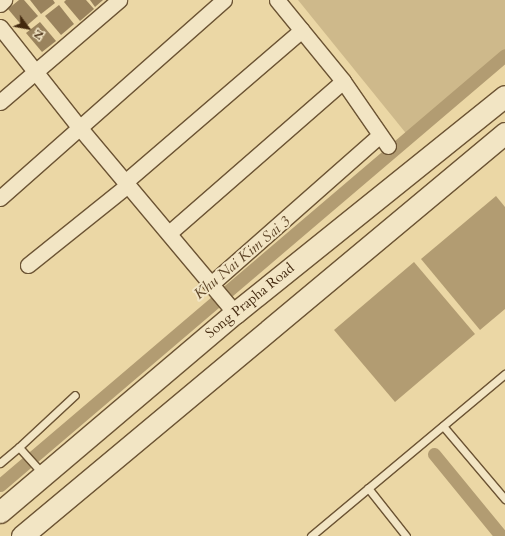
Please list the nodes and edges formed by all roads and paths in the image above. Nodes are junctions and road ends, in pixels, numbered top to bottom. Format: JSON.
{"nodes":[{"id":1,"x":4,"y":0,"type":"edge"},
{"id":2,"x":119,"y":0,"type":"edge"},
{"id":3,"x":224,"y":0,"type":"edge"},
{"id":4,"x":277,"y":0,"type":"edge"},
{"id":5,"x":0,"y":4,"type":"edge"},
{"id":6,"x":0,"y":27,"type":"edge"},
{"id":7,"x":302,"y":30,"type":"junction"},
{"id":8,"x":35,"y":70,"type":"junction"},
{"id":9,"x":343,"y":81,"type":"junction"},
{"id":10,"x":505,"y":96,"type":"edge"},
{"id":11,"x":0,"y":102,"type":"edge"},
{"id":12,"x":79,"y":126,"type":"junction"},
{"id":13,"x":505,"y":133,"type":"edge"},
{"id":14,"x":126,"y":184,"type":"junction"},
{"id":15,"x":0,"y":198,"type":"edge"},
{"id":16,"x":169,"y":233,"type":"junction"},
{"id":17,"x":28,"y":265,"type":"dead end"},
{"id":18,"x":212,"y":286,"type":"junction"},
{"id":19,"x":231,"y":308,"type":"junction"},
{"id":20,"x":505,"y":374,"type":"edge"},
{"id":21,"x":75,"y":395,"type":"dead end"},
{"id":22,"x":443,"y":426,"type":"junction"},
{"id":23,"x":19,"y":447,"type":"junction"},
{"id":24,"x":0,"y":463,"type":"edge"},
{"id":25,"x":40,"y":471,"type":"junction"},
{"id":26,"x":368,"y":488,"type":"junction"},
{"id":27,"x":505,"y":499,"type":"edge"},
{"id":28,"x":0,"y":512,"type":"edge"},
{"id":29,"x":22,"y":536,"type":"edge"},
{"id":30,"x":311,"y":536,"type":"edge"},
{"id":31,"x":406,"y":536,"type":"edge"}],
"edges":[{"from":1,"to":5,"type":"street"},
{"from":2,"to":8,"type":"street"},
{"from":3,"to":12,"type":"street"},
{"from":4,"to":7,"type":"street"},
{"from":6,"to":8,"type":"street"},
{"from":7,"to":9,"type":"street"},
{"from":7,"to":14,"type":"street"},
{"from":8,"to":11,"type":"street"},
{"from":8,"to":12,"type":"street"},
{"from":9,"to":16,"type":"street"},
{"from":9,"to":18,"type":"street"},
{"from":10,"to":19,"type":"main road","name":"Song Prapha Road"},
{"from":12,"to":14,"type":"street"},
{"from":12,"to":15,"type":"street"},
{"from":13,"to":29,"type":"main road"},
{"from":14,"to":16,"type":"street"},
{"from":14,"to":17,"type":"street"},
{"from":16,"to":18,"type":"street"},
{"from":18,"to":19,"type":"street"},
{"from":19,"to":25,"type":"main road","name":"Song Prapha Road"},
{"from":20,"to":22,"type":"lane"},
{"from":21,"to":23,"type":"lane"},
{"from":22,"to":26,"type":"lane"},
{"from":22,"to":27,"type":"lane"},
{"from":23,"to":24,"type":"lane"},
{"from":23,"to":25,"type":"lane"},
{"from":25,"to":28,"type":"main road","name":"Song Prapha Road"},
{"from":26,"to":30,"type":"lane"},
{"from":26,"to":31,"type":"lane"}]}
